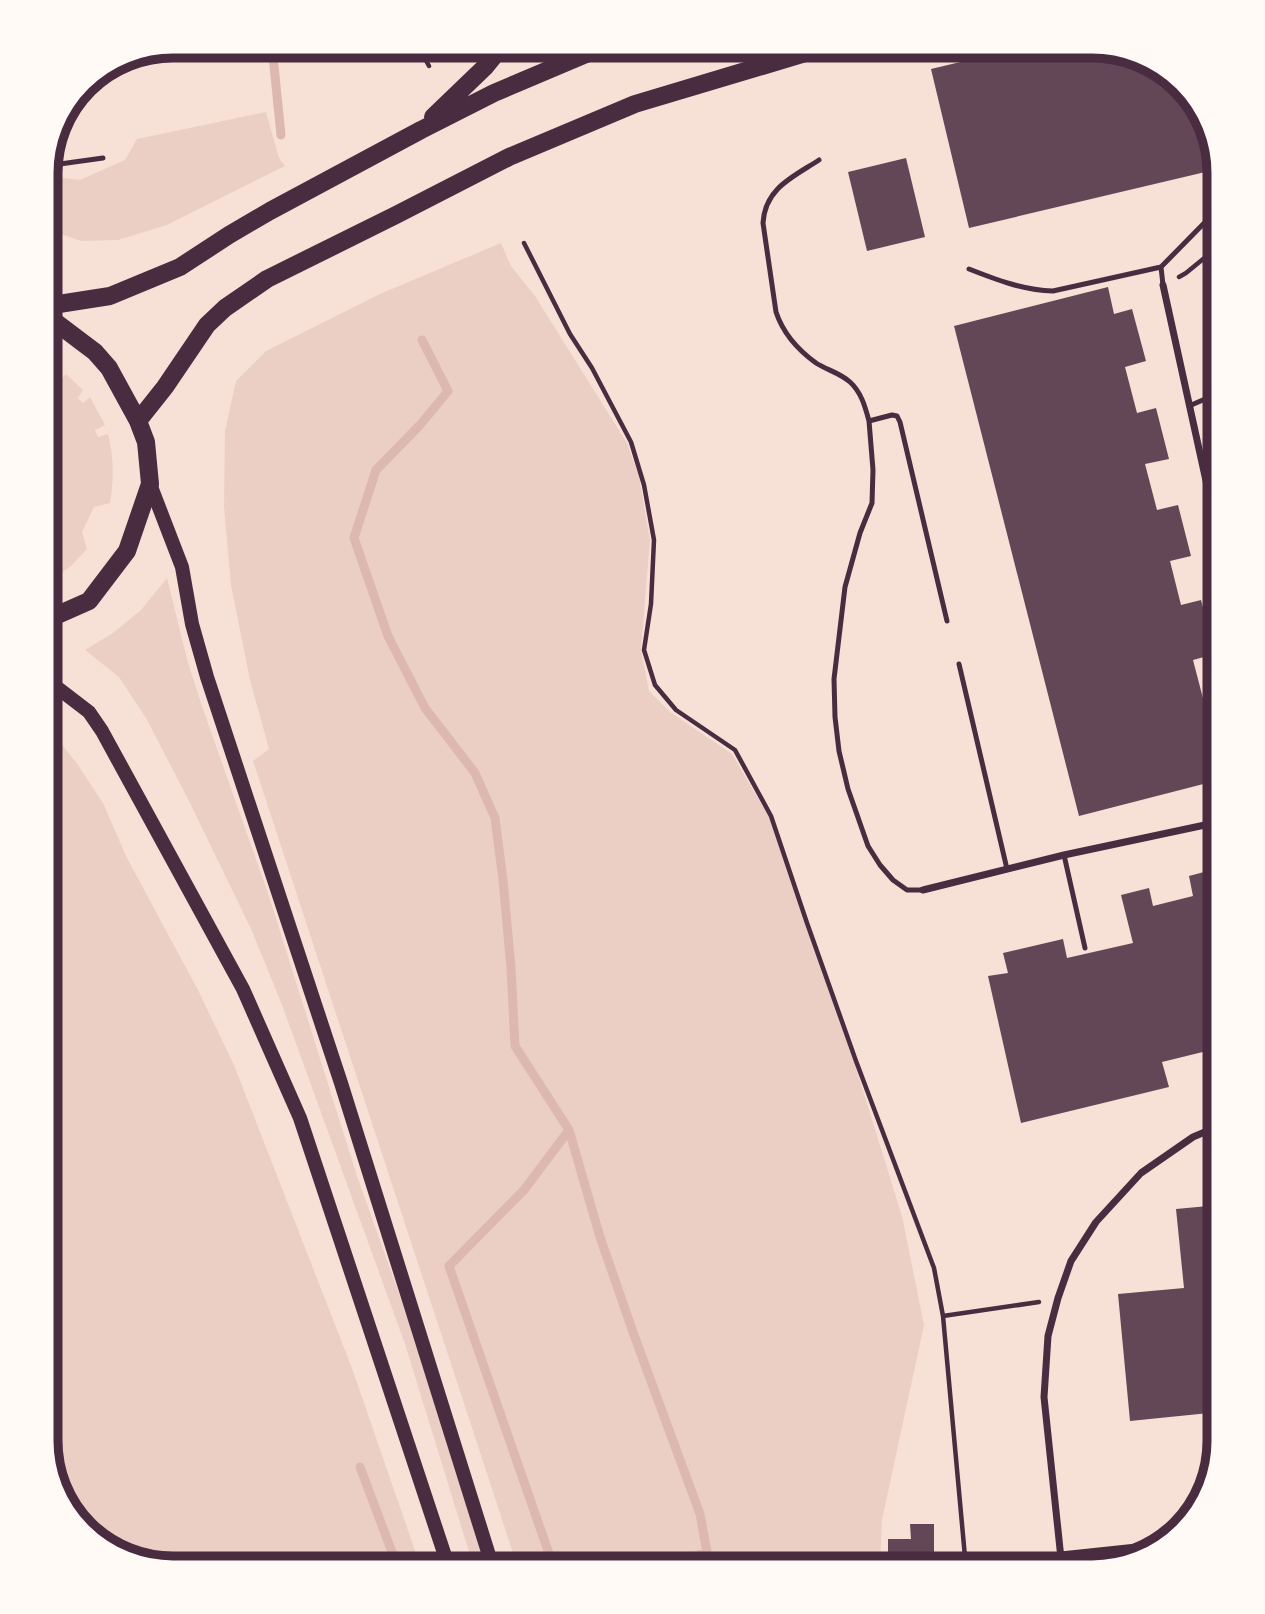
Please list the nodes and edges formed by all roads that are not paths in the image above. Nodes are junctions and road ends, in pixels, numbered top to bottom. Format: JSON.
{"nodes":[{"id":1,"x":492,"y":58,"type":"edge"},
{"id":2,"x":577,"y":58,"type":"edge"},
{"id":3,"x":788,"y":58,"type":"edge"},
{"id":4,"x":421,"y":130,"type":"junction"},
{"id":5,"x":103,"y":158,"type":"dead end"},
{"id":6,"x":819,"y":160,"type":"dead end"},
{"id":7,"x":58,"y":164,"type":"edge"},
{"id":8,"x":1207,"y":221,"type":"edge"},
{"id":9,"x":1161,"y":268,"type":"junction"},
{"id":10,"x":969,"y":269,"type":"dead end"},
{"id":11,"x":1163,"y":285,"type":"joint"},
{"id":12,"x":58,"y":304,"type":"edge"},
{"id":13,"x":58,"y":324,"type":"edge"},
{"id":14,"x":1207,"y":398,"type":"edge"},
{"id":15,"x":1189,"y":405,"type":"junction"},
{"id":16,"x":138,"y":421,"type":"junction"},
{"id":17,"x":869,"y":421,"type":"junction"},
{"id":18,"x":150,"y":484,"type":"junction"},
{"id":19,"x":1207,"y":484,"type":"edge"},
{"id":20,"x":58,"y":615,"type":"edge"},
{"id":21,"x":947,"y":621,"type":"dead end"},
{"id":22,"x":959,"y":664,"type":"dead end"},
{"id":23,"x":58,"y":688,"type":"edge"},
{"id":24,"x":1207,"y":825,"type":"edge"},
{"id":25,"x":1064,"y":855,"type":"junction"},
{"id":26,"x":1007,"y":869,"type":"junction"},
{"id":27,"x":923,"y":890,"type":"joint"},
{"id":28,"x":1085,"y":948,"type":"dead end"},
{"id":29,"x":1207,"y":1131,"type":"edge"},
{"id":30,"x":1136,"y":1547,"type":"edge"},
{"id":31,"x":1061,"y":1555,"type":"joint"},
{"id":32,"x":445,"y":1556,"type":"edge"},
{"id":33,"x":489,"y":1556,"type":"edge"}],
"edges":[{"from":1,"to":4,"type":"main road"},
{"from":2,"to":4,"type":"main road"},
{"from":3,"to":16,"type":"main road"},
{"from":4,"to":12,"type":"main road"},
{"from":5,"to":7,"type":"lane"},
{"from":6,"to":17,"type":"lane"},
{"from":8,"to":9,"type":"lane"},
{"from":9,"to":10,"type":"lane"},
{"from":9,"to":11,"type":"lane"},
{"from":11,"to":15,"type":"street"},
{"from":13,"to":16,"type":"main road"},
{"from":14,"to":15,"type":"lane"},
{"from":15,"to":19,"type":"street"},
{"from":16,"to":18,"type":"main road"},
{"from":17,"to":21,"type":"lane"},
{"from":17,"to":27,"type":"lane"},
{"from":18,"to":20,"type":"main road"},
{"from":18,"to":33,"type":"main road"},
{"from":22,"to":26,"type":"lane"},
{"from":23,"to":32,"type":"main road"},
{"from":24,"to":25,"type":"street"},
{"from":25,"to":26,"type":"street"},
{"from":25,"to":28,"type":"lane"},
{"from":26,"to":27,"type":"street"},
{"from":29,"to":31,"type":"street"},
{"from":30,"to":31,"type":"street"}]}
